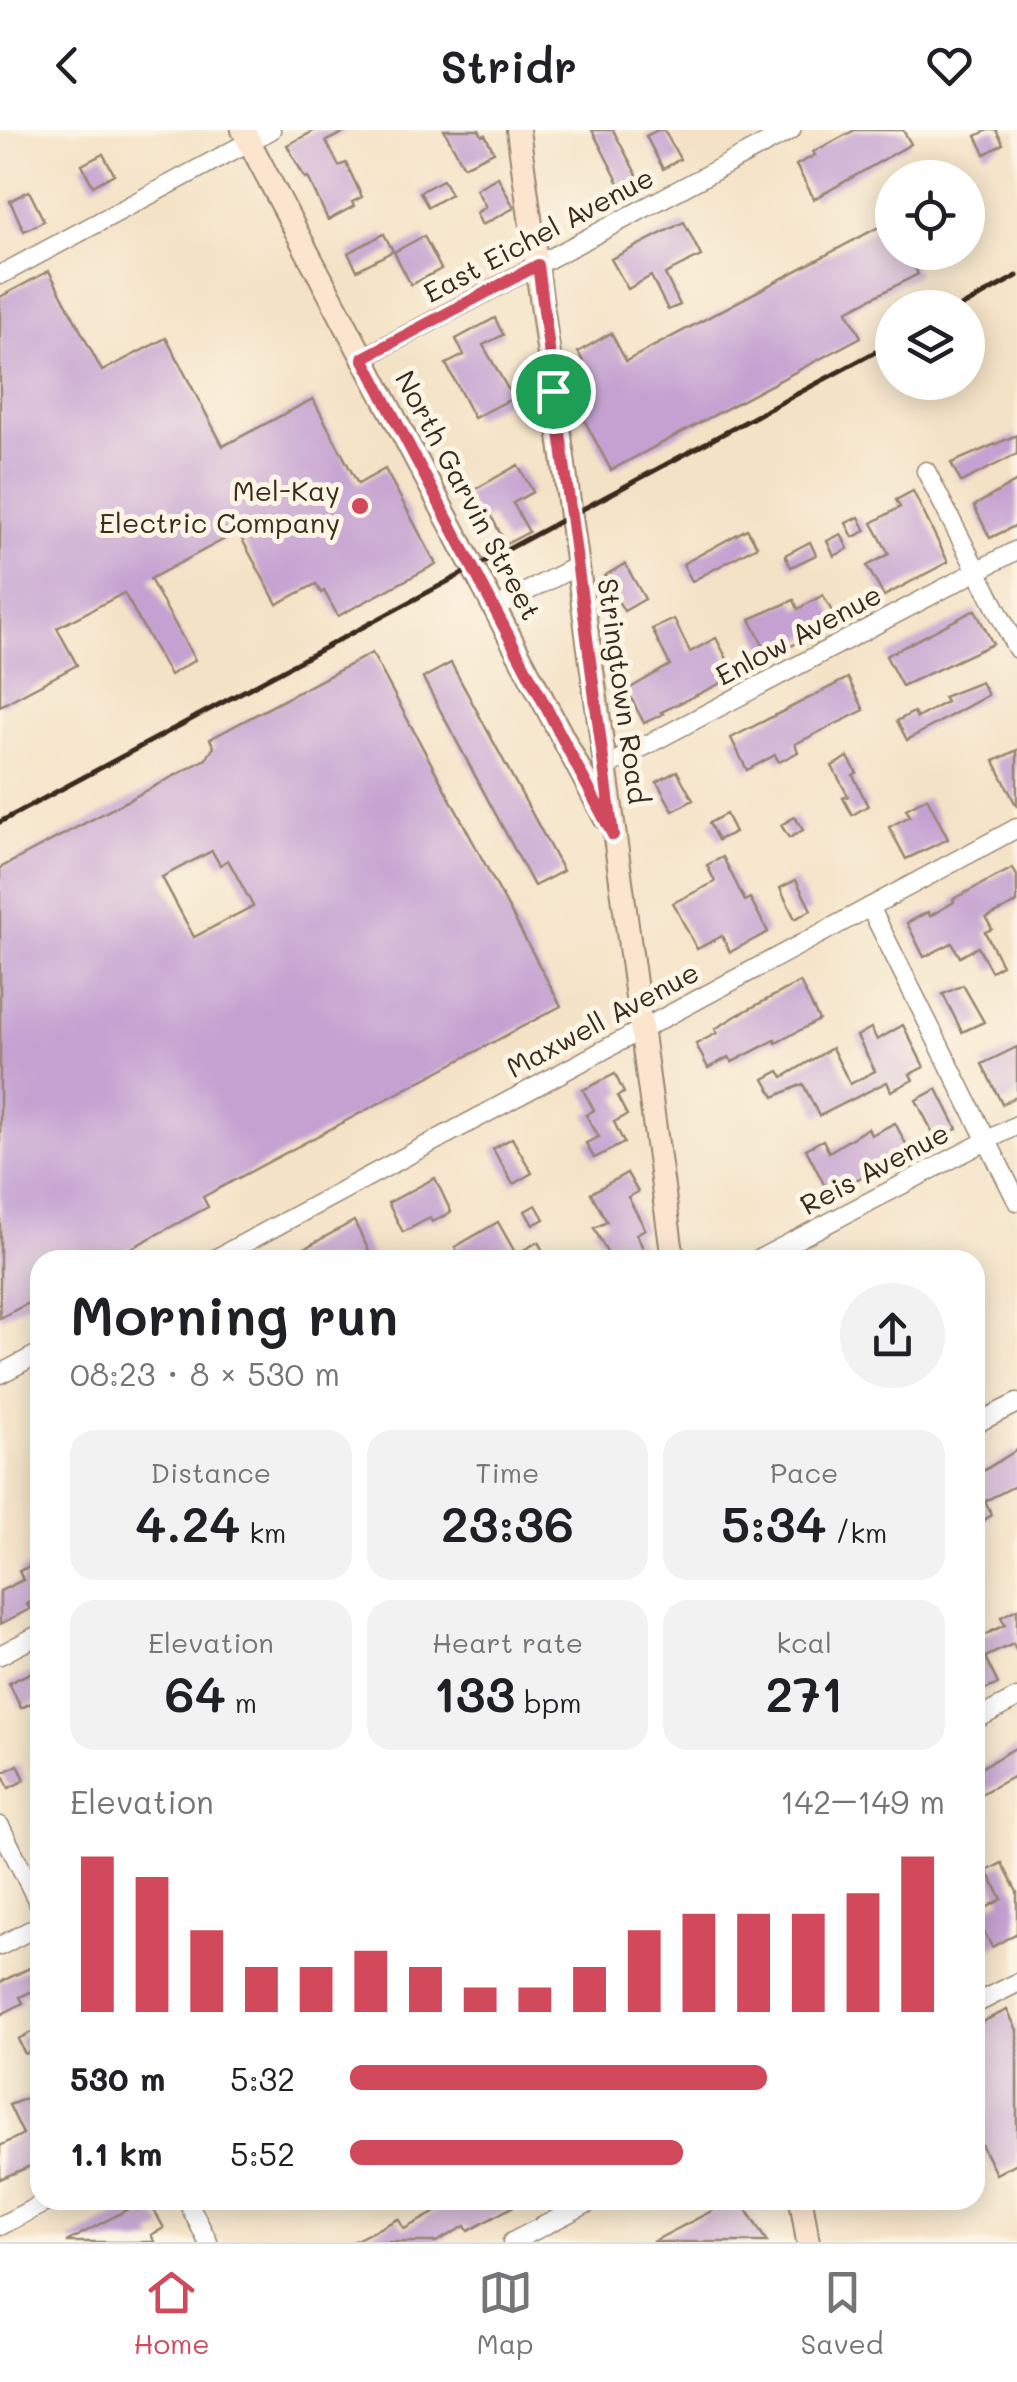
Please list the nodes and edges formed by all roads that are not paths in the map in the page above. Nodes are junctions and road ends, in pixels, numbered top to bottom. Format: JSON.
{"nodes":[{"id":1,"x":271,"y":130,"type":"edge"},
{"id":2,"x":791,"y":130,"type":"edge"},
{"id":3,"x":246,"y":136,"type":"edge"},
{"id":4,"x":516,"y":136,"type":"edge"},
{"id":5,"x":538,"y":265,"type":"junction"},
{"id":6,"x":0,"y":276,"type":"edge"},
{"id":7,"x":363,"y":358,"type":"junction"},
{"id":8,"x":926,"y":471,"type":"dead end"},
{"id":9,"x":1017,"y":550,"type":"edge"},
{"id":10,"x":577,"y":566,"type":"junction"},
{"id":11,"x":977,"y":571,"type":"junction"},
{"id":12,"x":496,"y":608,"type":"junction"},
{"id":13,"x":1017,"y":649,"type":"edge"},
{"id":14,"x":605,"y":767,"type":"junction"},
{"id":15,"x":1017,"y":828,"type":"edge"},
{"id":16,"x":613,"y":835,"type":"junction"},
{"id":17,"x":870,"y":907,"type":"junction"},
{"id":18,"x":640,"y":1030,"type":"junction"},
{"id":19,"x":1017,"y":1124,"type":"edge"},
{"id":20,"x":986,"y":1140,"type":"junction"},
{"id":21,"x":1017,"y":1201,"type":"edge"},
{"id":22,"x":233,"y":1250,"type":"edge"},
{"id":23,"x":672,"y":1250,"type":"edge"},
{"id":24,"x":776,"y":1250,"type":"edge"},
{"id":25,"x":30,"y":1358,"type":"edge"},
{"id":26,"x":0,"y":1374,"type":"edge"},
{"id":27,"x":1017,"y":1403,"type":"edge"},
{"id":28,"x":985,"y":1419,"type":"edge"},
{"id":29,"x":30,"y":1639,"type":"edge"},
{"id":30,"x":0,"y":1655,"type":"edge"},
{"id":31,"x":1017,"y":1698,"type":"edge"},
{"id":32,"x":985,"y":1715,"type":"edge"},
{"id":33,"x":0,"y":1826,"type":"edge"},
{"id":34,"x":30,"y":1886,"type":"edge"},
{"id":35,"x":30,"y":1930,"type":"edge"},
{"id":36,"x":0,"y":1946,"type":"edge"},
{"id":37,"x":1017,"y":1982,"type":"edge"},
{"id":38,"x":985,"y":1999,"type":"edge"},
{"id":39,"x":31,"y":2210,"type":"edge"},
{"id":40,"x":192,"y":2210,"type":"edge"},
{"id":41,"x":574,"y":2210,"type":"edge"},
{"id":42,"x":803,"y":2210,"type":"edge"},
{"id":43,"x":0,"y":2226,"type":"edge"},
{"id":44,"x":208,"y":2242,"type":"edge"},
{"id":45,"x":512,"y":2242,"type":"edge"},
{"id":46,"x":808,"y":2242,"type":"edge"}],
"edges":[{"from":1,"to":3,"type":"street"},
{"from":2,"to":5,"type":"street","name":"East Eichel Avenue"},
{"from":3,"to":6,"type":"street"},
{"from":3,"to":7,"type":"main road","name":"North Garvin Street"},
{"from":4,"to":5,"type":"main road","name":"Stringtown Road"},
{"from":5,"to":7,"type":"street","name":"East Eichel Avenue"},
{"from":5,"to":10,"type":"main road","name":"Stringtown Road"},
{"from":7,"to":12,"type":"main road","name":"North Garvin Street"},
{"from":8,"to":11,"type":"street"},
{"from":9,"to":11,"type":"street","name":"Enlow Avenue"},
{"from":10,"to":12,"type":"street"},
{"from":10,"to":14,"type":"main road","name":"Stringtown Road"},
{"from":11,"to":13,"type":"street"},
{"from":11,"to":14,"type":"street","name":"Enlow Avenue"},
{"from":12,"to":16,"type":"main road","name":"North Garvin Street"},
{"from":14,"to":16,"type":"main road","name":"Stringtown Road"},
{"from":15,"to":17,"type":"street","name":"Maxwell Avenue"},
{"from":16,"to":18,"type":"main road","name":"Stringtown Road"},
{"from":17,"to":18,"type":"street","name":"Maxwell Avenue"},
{"from":17,"to":20,"type":"street"},
{"from":18,"to":22,"type":"street","name":"Maxwell Avenue"},
{"from":18,"to":23,"type":"main road","name":"Stringtown Road"},
{"from":19,"to":20,"type":"street","name":"Reis Avenue"},
{"from":20,"to":21,"type":"street"},
{"from":20,"to":24,"type":"street","name":"Reis Avenue"},
{"from":25,"to":26,"type":"street"},
{"from":27,"to":28,"type":"street"},
{"from":29,"to":30,"type":"street"},
{"from":31,"to":32,"type":"street"},
{"from":33,"to":34,"type":"street"},
{"from":35,"to":36,"type":"street"},
{"from":37,"to":38,"type":"street"},
{"from":39,"to":43,"type":"street"},
{"from":40,"to":44,"type":"street"},
{"from":41,"to":45,"type":"street"},
{"from":42,"to":46,"type":"main road"}]}
